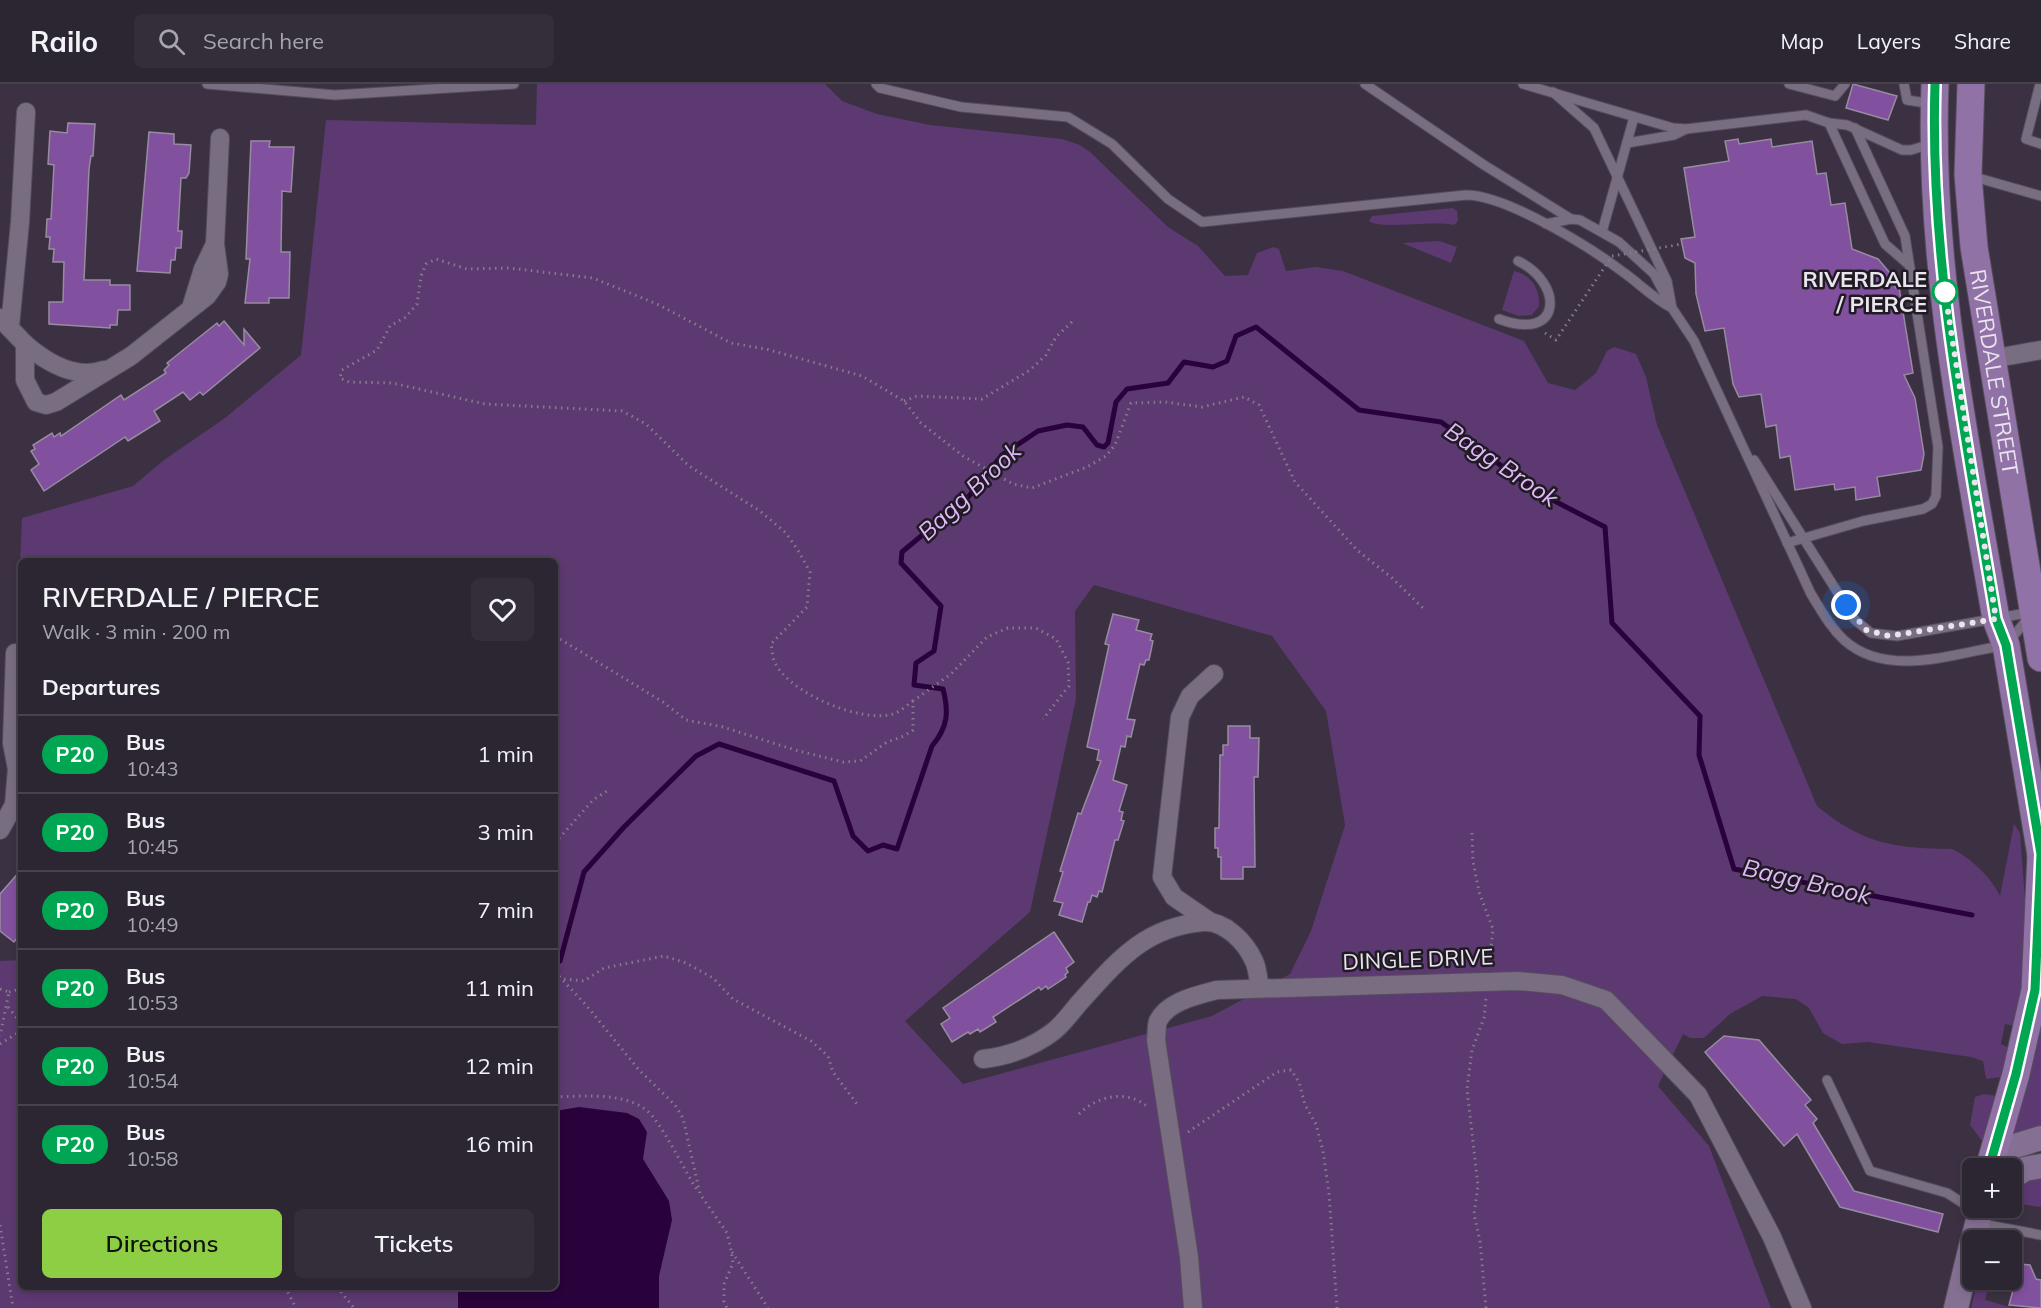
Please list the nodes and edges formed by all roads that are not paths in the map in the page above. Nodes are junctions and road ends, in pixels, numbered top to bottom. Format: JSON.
{"nodes":[{"id":1,"x":207,"y":84,"type":"edge"},
{"id":2,"x":514,"y":84,"type":"edge"},
{"id":3,"x":876,"y":84,"type":"edge"},
{"id":4,"x":1365,"y":84,"type":"edge"},
{"id":5,"x":1523,"y":84,"type":"edge"},
{"id":6,"x":1789,"y":84,"type":"edge"},
{"id":7,"x":1845,"y":84,"type":"edge"},
{"id":8,"x":1904,"y":84,"type":"edge"},
{"id":9,"x":1971,"y":84,"type":"edge"},
{"id":10,"x":2040,"y":84,"type":"edge"},
{"id":11,"x":1553,"y":92,"type":"junction"},
{"id":12,"x":1934,"y":94,"type":"edge"},
{"id":13,"x":26,"y":112,"type":"dead end"},
{"id":14,"x":1634,"y":117,"type":"junction"},
{"id":15,"x":1829,"y":123,"type":"junction"},
{"id":16,"x":1856,"y":128,"type":"junction"},
{"id":17,"x":1686,"y":129,"type":"junction"},
{"id":18,"x":220,"y":138,"type":"dead end"},
{"id":19,"x":1627,"y":143,"type":"junction"},
{"id":20,"x":1933,"y":143,"type":"junction"},
{"id":21,"x":2041,"y":144,"type":"edge"},
{"id":22,"x":1968,"y":175,"type":"junction"},
{"id":23,"x":1618,"y":177,"type":"junction"},
{"id":24,"x":2041,"y":196,"type":"edge"},
{"id":25,"x":1571,"y":219,"type":"junction"},
{"id":26,"x":1545,"y":224,"type":"junction"},
{"id":27,"x":1602,"y":232,"type":"junction"},
{"id":28,"x":1518,"y":261,"type":"dead end"},
{"id":29,"x":1908,"y":264,"type":"junction"},
{"id":30,"x":1672,"y":308,"type":"junction"},
{"id":31,"x":1499,"y":319,"type":"dead end"},
{"id":32,"x":5,"y":322,"type":"edge"},
{"id":33,"x":25,"y":344,"type":"junction"},
{"id":34,"x":2041,"y":350,"type":"edge"},
{"id":35,"x":1991,"y":359,"type":"junction"},
{"id":36,"x":114,"y":366,"type":"junction"},
{"id":37,"x":1961,"y":406,"type":"junction"},
{"id":38,"x":1738,"y":433,"type":"junction"},
{"id":39,"x":1804,"y":539,"type":"junction"},
{"id":40,"x":1787,"y":543,"type":"junction"},
{"id":41,"x":2028,"y":578,"type":"junction"},
{"id":42,"x":2034,"y":612,"type":"junction"},
{"id":43,"x":1996,"y":619,"type":"junction"},
{"id":44,"x":2006,"y":645,"type":"junction"},
{"id":45,"x":15,"y":653,"type":"dead end"},
{"id":46,"x":2041,"y":658,"type":"edge"},
{"id":47,"x":1214,"y":674,"type":"dead end"},
{"id":48,"x":7,"y":722,"type":"edge"},
{"id":49,"x":6,"y":742,"type":"edge"},
{"id":50,"x":0,"y":830,"type":"edge"},
{"id":51,"x":2041,"y":854,"type":"edge"},
{"id":52,"x":1209,"y":921,"type":"junction"},
{"id":53,"x":1260,"y":988,"type":"junction"},
{"id":54,"x":983,"y":1059,"type":"dead end"},
{"id":55,"x":1827,"y":1080,"type":"dead end"},
{"id":56,"x":2041,"y":1138,"type":"edge"},
{"id":57,"x":1999,"y":1158,"type":"edge"},
{"id":58,"x":2006,"y":1158,"type":"edge"},
{"id":59,"x":2041,"y":1166,"type":"edge"},
{"id":60,"x":2022,"y":1169,"type":"edge"},
{"id":61,"x":1978,"y":1222,"type":"edge"},
{"id":62,"x":2041,"y":1235,"type":"edge"},
{"id":63,"x":1193,"y":1308,"type":"edge"},
{"id":64,"x":1802,"y":1308,"type":"edge"},
{"id":65,"x":1956,"y":1308,"type":"edge"}],
"edges":[{"from":1,"to":2,"type":"lane"},
{"from":3,"to":26,"type":"lane"},
{"from":4,"to":25,"type":"lane"},
{"from":5,"to":11,"type":"lane"},
{"from":6,"to":7,"type":"lane"},
{"from":8,"to":12,"type":"lane"},
{"from":9,"to":22,"type":"main road","name":"RIVERDALE STREET"},
{"from":10,"to":21,"type":"lane"},
{"from":11,"to":14,"type":"lane"},
{"from":11,"to":23,"type":"lane"},
{"from":12,"to":20,"type":"main road","name":"RIVERDALE STREET"},
{"from":13,"to":32,"type":"street"},
{"from":14,"to":17,"type":"lane"},
{"from":14,"to":19,"type":"lane"},
{"from":15,"to":16,"type":"lane"},
{"from":15,"to":17,"type":"lane"},
{"from":15,"to":29,"type":"lane"},
{"from":16,"to":20,"type":"lane"},
{"from":16,"to":29,"type":"lane"},
{"from":17,"to":19,"type":"lane"},
{"from":18,"to":36,"type":"street"},
{"from":19,"to":23,"type":"lane"},
{"from":20,"to":37,"type":"main road","name":"RIVERDALE STREET"},
{"from":22,"to":24,"type":"lane"},
{"from":22,"to":35,"type":"main road","name":"RIVERDALE STREET"},
{"from":23,"to":27,"type":"lane"},
{"from":23,"to":30,"type":"lane"},
{"from":25,"to":26,"type":"lane"},
{"from":25,"to":27,"type":"lane"},
{"from":26,"to":30,"type":"lane"},
{"from":27,"to":30,"type":"lane"},
{"from":28,"to":31,"type":"lane"},
{"from":29,"to":39,"type":"lane"},
{"from":30,"to":38,"type":"lane"},
{"from":32,"to":33,"type":"street"},
{"from":33,"to":36,"type":"street"},
{"from":33,"to":36,"type":"street"},
{"from":34,"to":35,"type":"street"},
{"from":35,"to":41,"type":"main road","name":"RIVERDALE STREET"},
{"from":37,"to":41,"type":"main road"},
{"from":37,"to":43,"type":"main road","name":"RIVERDALE STREET"},
{"from":38,"to":39,"type":"lane"},
{"from":38,"to":40,"type":"lane"},
{"from":39,"to":40,"type":"lane"},
{"from":39,"to":43,"type":"lane"},
{"from":40,"to":44,"type":"lane"},
{"from":41,"to":42,"type":"main road","name":"RIVERDALE STREET"},
{"from":42,"to":43,"type":"lane"},
{"from":42,"to":44,"type":"lane"},
{"from":42,"to":46,"type":"main road","name":"RIVERDALE STREET"},
{"from":43,"to":44,"type":"main road","name":"RIVERDALE STREET"},
{"from":44,"to":51,"type":"main road","name":"RIVERDALE STREET"},
{"from":45,"to":48,"type":"street"},
{"from":47,"to":52,"type":"street"},
{"from":48,"to":49,"type":"street"},
{"from":49,"to":50,"type":"street"},
{"from":51,"to":57,"type":"main road","name":"RIVERDALE STREET"},
{"from":52,"to":53,"type":"street"},
{"from":52,"to":54,"type":"street"},
{"from":53,"to":63,"type":"street","name":"DINGLE DRIVE"},
{"from":53,"to":64,"type":"street","name":"DINGLE DRIVE"},
{"from":55,"to":61,"type":"lane"},
{"from":56,"to":58,"type":"main road"},
{"from":59,"to":60,"type":"main road"},
{"from":61,"to":62,"type":"lane"},
{"from":61,"to":65,"type":"main road"}]}
